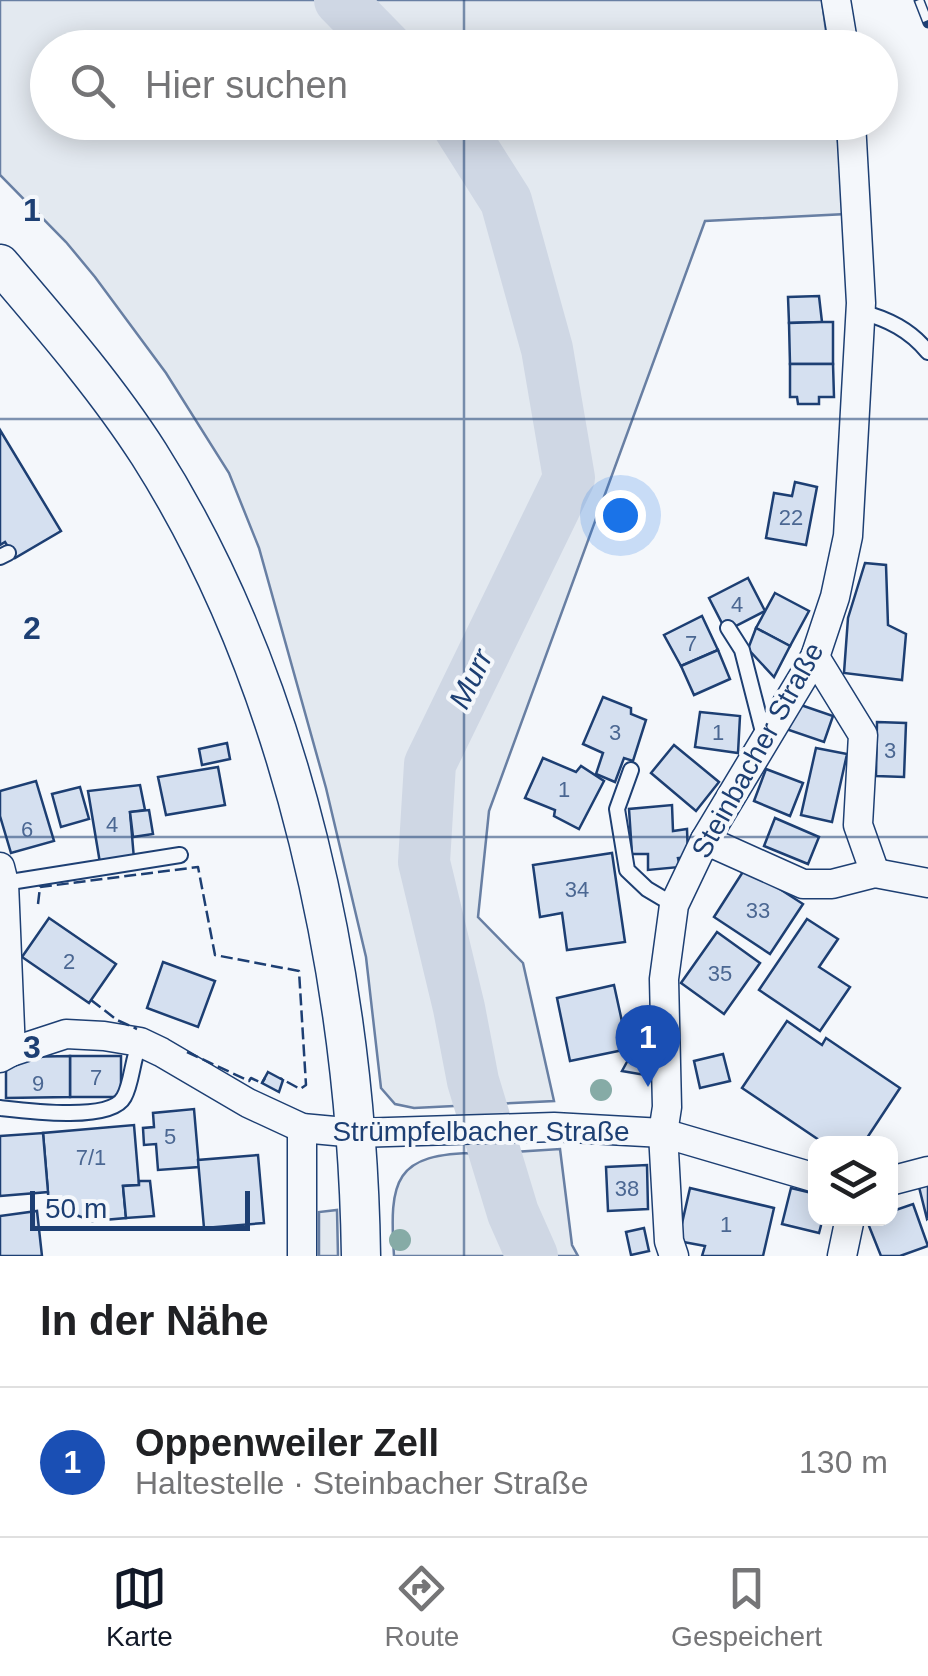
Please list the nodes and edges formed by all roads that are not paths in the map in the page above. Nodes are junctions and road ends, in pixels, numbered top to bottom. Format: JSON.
{"nodes":[{"id":1,"x":836,"y":0,"type":"edge"},
{"id":2,"x":841,"y":30,"type":"edge"},
{"id":3,"x":851,"y":140,"type":"edge"},
{"id":4,"x":0,"y":264,"type":"edge"},
{"id":5,"x":861,"y":312,"type":"junction"},
{"id":6,"x":928,"y":352,"type":"edge"},
{"id":7,"x":728,"y":628,"type":"dead end"},
{"id":8,"x":814,"y":657,"type":"junction"},
{"id":9,"x":764,"y":737,"type":"junction"},
{"id":10,"x":632,"y":770,"type":"dead end"},
{"id":11,"x":705,"y":840,"type":"junction"},
{"id":12,"x":180,"y":855,"type":"dead end"},
{"id":13,"x":874,"y":873,"type":"junction"},
{"id":14,"x":2,"y":875,"type":"edge"},
{"id":15,"x":928,"y":883,"type":"edge"},
{"id":16,"x":674,"y":906,"type":"junction"},
{"id":17,"x":140,"y":1042,"type":"junction"},
{"id":18,"x":6,"y":1055,"type":"edge"},
{"id":19,"x":0,"y":1108,"type":"edge"},
{"id":20,"x":302,"y":1128,"type":"junction"},
{"id":21,"x":356,"y":1133,"type":"junction"},
{"id":22,"x":663,"y":1134,"type":"junction"},
{"id":23,"x":928,"y":1171,"type":"edge"},
{"id":24,"x":808,"y":1176,"type":"edge"},
{"id":25,"x":898,"y":1179,"type":"edge"},
{"id":26,"x":848,"y":1226,"type":"edge"},
{"id":27,"x":302,"y":1256,"type":"edge"},
{"id":28,"x":362,"y":1256,"type":"edge"},
{"id":29,"x":674,"y":1256,"type":"edge"},
{"id":30,"x":842,"y":1256,"type":"edge"}],
"edges":[{"from":1,"to":2,"type":"street"},
{"from":3,"to":5,"type":"street","name":"Steinbacher Straße"},
{"from":4,"to":21,"type":"street"},
{"from":5,"to":6,"type":"lane"},
{"from":5,"to":8,"type":"street","name":"Steinbacher Straße"},
{"from":7,"to":9,"type":"lane"},
{"from":8,"to":9,"type":"street","name":"Steinbacher Straße"},
{"from":8,"to":13,"type":"street"},
{"from":9,"to":11,"type":"street","name":"Steinbacher Straße"},
{"from":10,"to":16,"type":"lane"},
{"from":11,"to":13,"type":"street"},
{"from":11,"to":16,"type":"street","name":"Steinbacher Straße"},
{"from":12,"to":14,"type":"lane"},
{"from":13,"to":15,"type":"street"},
{"from":14,"to":18,"type":"street"},
{"from":16,"to":22,"type":"street","name":"Steinbacher Straße"},
{"from":17,"to":18,"type":"street","name":"Strümpfelbacher Straße"},
{"from":17,"to":19,"type":"lane"},
{"from":17,"to":20,"type":"street","name":"Strümpfelbacher Straße"},
{"from":20,"to":21,"type":"street","name":"Strümpfelbacher Straße"},
{"from":20,"to":27,"type":"street"},
{"from":21,"to":22,"type":"street","name":"Strümpfelbacher Straße"},
{"from":21,"to":28,"type":"street"},
{"from":22,"to":24,"type":"street","name":"Strümpfelbacher Straße"},
{"from":22,"to":29,"type":"street","name":"Steinbacher Straße"},
{"from":23,"to":25,"type":"street"},
{"from":26,"to":30,"type":"street"}]}
